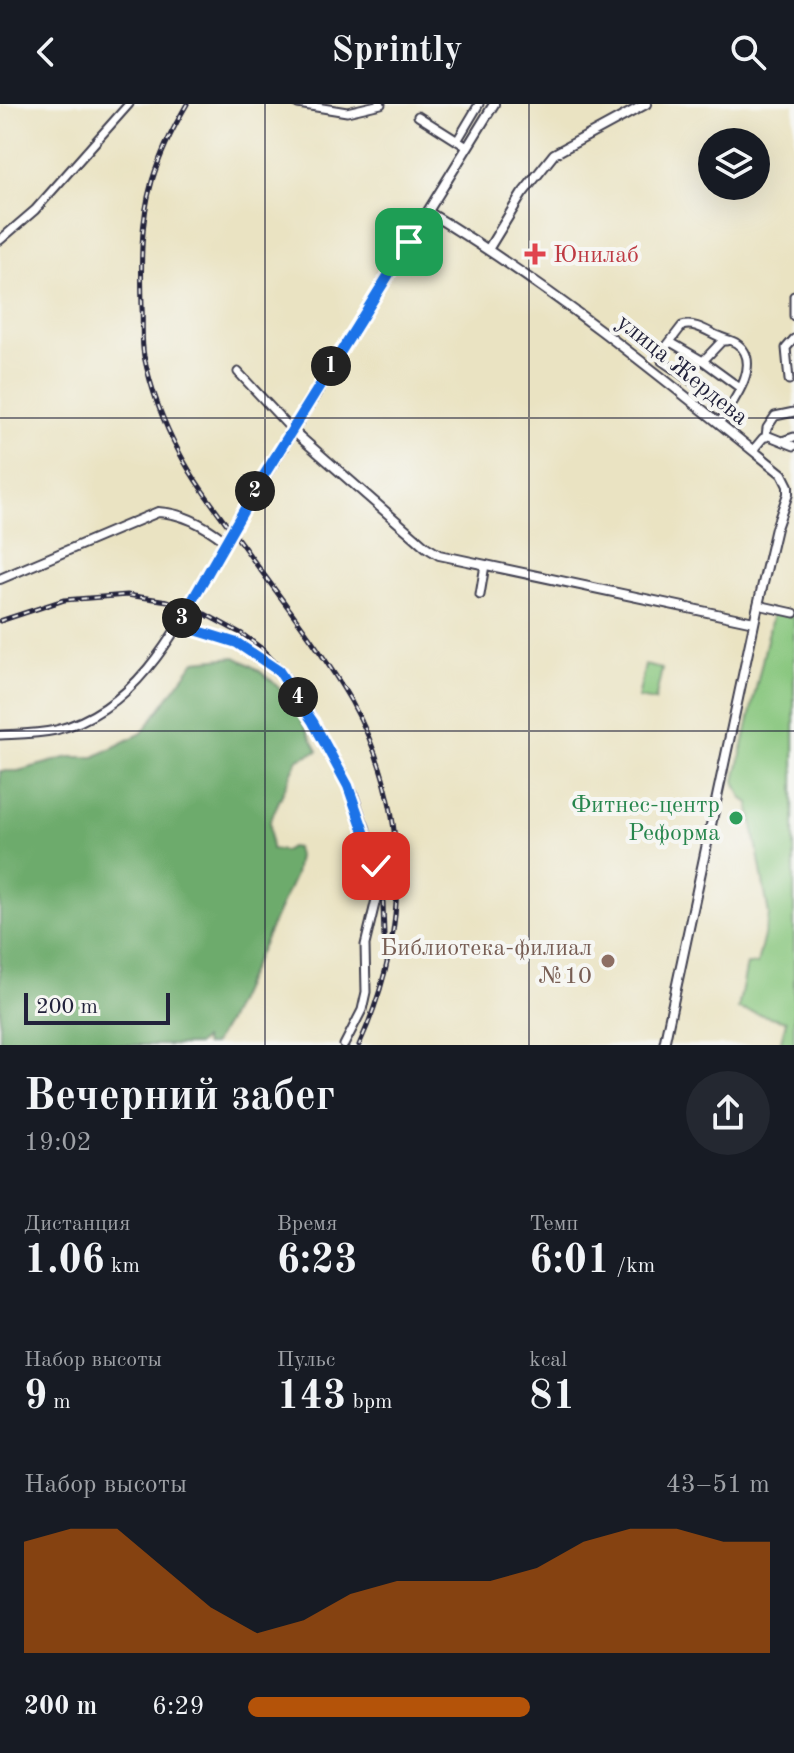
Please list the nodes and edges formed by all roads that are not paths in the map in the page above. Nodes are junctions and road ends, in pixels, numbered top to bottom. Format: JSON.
{"nodes":[{"id":1,"x":129,"y":104,"type":"edge"},
{"id":2,"x":298,"y":104,"type":"edge"},
{"id":3,"x":381,"y":104,"type":"edge"},
{"id":4,"x":479,"y":104,"type":"edge"},
{"id":5,"x":494,"y":104,"type":"edge"},
{"id":6,"x":646,"y":104,"type":"edge"},
{"id":7,"x":418,"y":116,"type":"dead end"},
{"id":8,"x":457,"y":141,"type":"junction"},
{"id":9,"x":467,"y":147,"type":"junction"},
{"id":10,"x":428,"y":212,"type":"junction"},
{"id":11,"x":0,"y":240,"type":"edge"},
{"id":12,"x":489,"y":248,"type":"junction"},
{"id":13,"x":794,"y":296,"type":"edge"},
{"id":14,"x":794,"y":316,"type":"edge"},
{"id":15,"x":794,"y":339,"type":"edge"},
{"id":16,"x":728,"y":341,"type":"junction"},
{"id":17,"x":672,"y":343,"type":"junction"},
{"id":18,"x":703,"y":361,"type":"junction"},
{"id":19,"x":238,"y":372,"type":"dead end"},
{"id":20,"x":789,"y":380,"type":"dead end"},
{"id":21,"x":740,"y":388,"type":"junction"},
{"id":22,"x":727,"y":411,"type":"junction"},
{"id":23,"x":794,"y":412,"type":"edge"},
{"id":24,"x":719,"y":423,"type":"junction"},
{"id":25,"x":292,"y":430,"type":"junction"},
{"id":26,"x":766,"y":437,"type":"junction"},
{"id":27,"x":794,"y":437,"type":"edge"},
{"id":28,"x":782,"y":441,"type":"junction"},
{"id":29,"x":794,"y":446,"type":"edge"},
{"id":30,"x":753,"y":450,"type":"junction"},
{"id":31,"x":791,"y":492,"type":"edge"},
{"id":32,"x":225,"y":541,"type":"junction"},
{"id":33,"x":485,"y":565,"type":"junction"},
{"id":34,"x":0,"y":579,"type":"edge"},
{"id":35,"x":480,"y":595,"type":"dead end"},
{"id":36,"x":758,"y":605,"type":"junction"},
{"id":37,"x":794,"y":613,"type":"edge"},
{"id":38,"x":181,"y":620,"type":"junction"},
{"id":39,"x":754,"y":622,"type":"junction"},
{"id":40,"x":0,"y":735,"type":"edge"},
{"id":41,"x":344,"y":1045,"type":"edge"},
{"id":42,"x":664,"y":1045,"type":"edge"}],
"edges":[{"from":1,"to":11,"type":"street"},
{"from":2,"to":3,"type":"street"},
{"from":4,"to":8,"type":"street"},
{"from":5,"to":9,"type":"main road"},
{"from":6,"to":12,"type":"main road"},
{"from":7,"to":8,"type":"street"},
{"from":8,"to":9,"type":"street"},
{"from":9,"to":10,"type":"main road"},
{"from":10,"to":12,"type":"main road","name":"улица Жердева"},
{"from":10,"to":25,"type":"main road"},
{"from":12,"to":24,"type":"main road","name":"улица Жердева"},
{"from":13,"to":14,"type":"street"},
{"from":15,"to":20,"type":"street"},
{"from":16,"to":17,"type":"street"},
{"from":16,"to":18,"type":"street"},
{"from":16,"to":21,"type":"street"},
{"from":17,"to":18,"type":"street"},
{"from":17,"to":22,"type":"street"},
{"from":18,"to":21,"type":"street"},
{"from":19,"to":25,"type":"street"},
{"from":21,"to":22,"type":"street"},
{"from":22,"to":24,"type":"street"},
{"from":23,"to":26,"type":"street"},
{"from":24,"to":30,"type":"main road","name":"улица Жердева"},
{"from":25,"to":32,"type":"main road"},
{"from":25,"to":33,"type":"main road"},
{"from":26,"to":28,"type":"street"},
{"from":26,"to":30,"type":"street"},
{"from":27,"to":28,"type":"street"},
{"from":28,"to":29,"type":"street"},
{"from":30,"to":31,"type":"main road","name":"улица Жердева"},
{"from":31,"to":36,"type":"main road","name":"улица Жердева"},
{"from":32,"to":34,"type":"main road"},
{"from":32,"to":38,"type":"street"},
{"from":33,"to":35,"type":"street"},
{"from":33,"to":39,"type":"main road"},
{"from":36,"to":37,"type":"street"},
{"from":36,"to":39,"type":"main road","name":"улица Жердева"},
{"from":38,"to":40,"type":"street"},
{"from":38,"to":41,"type":"street"},
{"from":39,"to":42,"type":"main road","name":"улица Жердева"}]}
